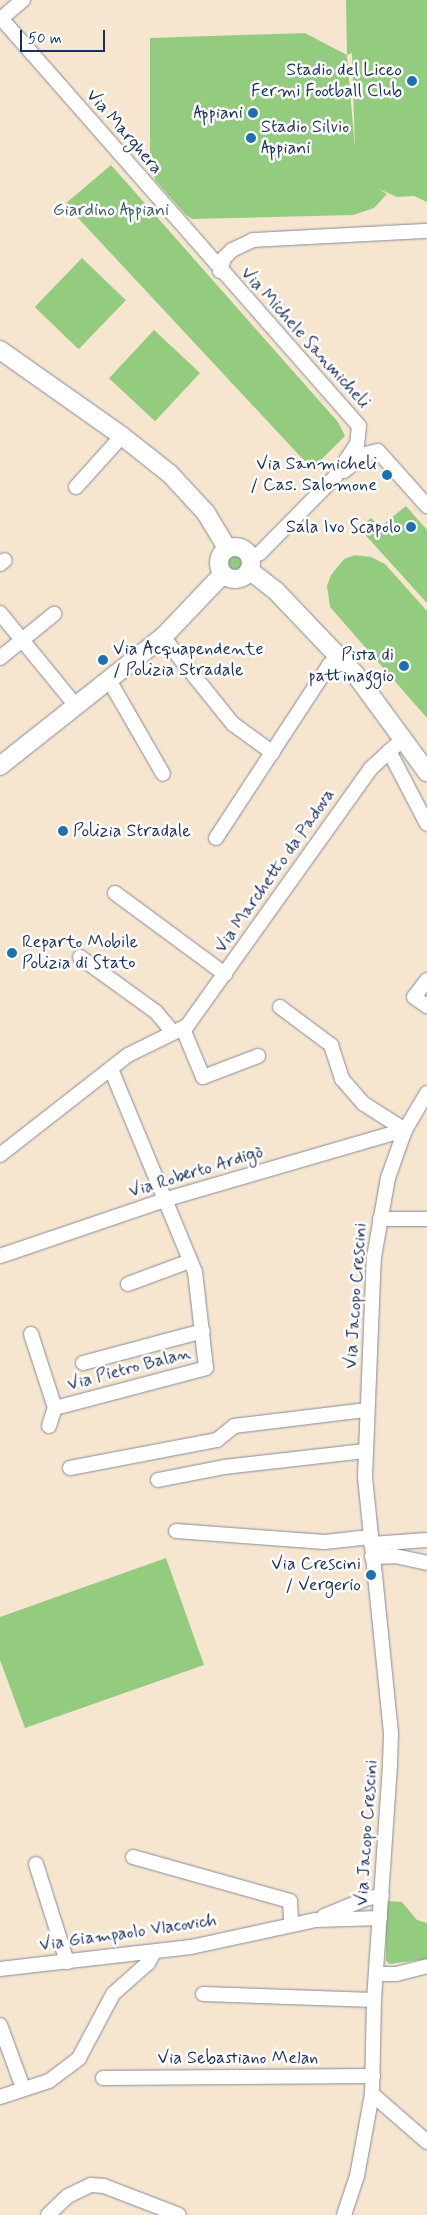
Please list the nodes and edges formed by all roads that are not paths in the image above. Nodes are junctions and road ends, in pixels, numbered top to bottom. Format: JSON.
{"nodes":[{"id":1,"x":24,"y":0,"type":"edge"},
{"id":2,"x":1,"y":17,"type":"edge"},
{"id":3,"x":427,"y":231,"type":"edge"},
{"id":4,"x":220,"y":271,"type":"junction"},
{"id":5,"x":0,"y":350,"type":"edge"},
{"id":6,"x":122,"y":436,"type":"junction"},
{"id":7,"x":335,"y":477,"type":"junction"},
{"id":8,"x":76,"y":487,"type":"dead end"},
{"id":9,"x":427,"y":506,"type":"edge"},
{"id":10,"x":227,"y":548,"type":"junction"},
{"id":11,"x":250,"y":564,"type":"junction"},
{"id":12,"x":223,"y":574,"type":"junction"},
{"id":13,"x":0,"y":612,"type":"edge"},
{"id":14,"x":54,"y":614,"type":"dead end"},
{"id":15,"x":163,"y":637,"type":"junction"},
{"id":16,"x":22,"y":640,"type":"junction"},
{"id":17,"x":338,"y":656,"type":"junction"},
{"id":18,"x":0,"y":658,"type":"edge"},
{"id":19,"x":109,"y":680,"type":"junction"},
{"id":20,"x":76,"y":706,"type":"junction"},
{"id":21,"x":403,"y":739,"type":"junction"},
{"id":22,"x":389,"y":751,"type":"junction"},
{"id":23,"x":273,"y":752,"type":"junction"},
{"id":24,"x":0,"y":766,"type":"edge"},
{"id":25,"x":427,"y":772,"type":"edge"},
{"id":26,"x":163,"y":774,"type":"dead end"},
{"id":27,"x":427,"y":824,"type":"edge"},
{"id":28,"x":216,"y":838,"type":"dead end"},
{"id":29,"x":116,"y":894,"type":"dead end"},
{"id":30,"x":80,"y":957,"type":"dead end"},
{"id":31,"x":225,"y":974,"type":"junction"},
{"id":32,"x":427,"y":980,"type":"edge"},
{"id":33,"x":427,"y":1006,"type":"edge"},
{"id":34,"x":280,"y":1007,"type":"dead end"},
{"id":35,"x":178,"y":1030,"type":"junction"},
{"id":36,"x":258,"y":1056,"type":"dead end"},
{"id":37,"x":111,"y":1069,"type":"junction"},
{"id":38,"x":427,"y":1093,"type":"edge"},
{"id":39,"x":405,"y":1130,"type":"junction"},
{"id":40,"x":0,"y":1155,"type":"edge"},
{"id":41,"x":167,"y":1198,"type":"junction"},
{"id":42,"x":380,"y":1219,"type":"junction"},
{"id":43,"x":427,"y":1219,"type":"edge"},
{"id":44,"x":0,"y":1256,"type":"edge"},
{"id":45,"x":190,"y":1261,"type":"junction"},
{"id":46,"x":128,"y":1284,"type":"dead end"},
{"id":47,"x":203,"y":1331,"type":"junction"},
{"id":48,"x":31,"y":1334,"type":"dead end"},
{"id":49,"x":83,"y":1363,"type":"dead end"},
{"id":50,"x":55,"y":1408,"type":"junction"},
{"id":51,"x":366,"y":1410,"type":"junction"},
{"id":52,"x":49,"y":1426,"type":"dead end"},
{"id":53,"x":365,"y":1451,"type":"junction"},
{"id":54,"x":70,"y":1468,"type":"dead end"},
{"id":55,"x":158,"y":1480,"type":"dead end"},
{"id":56,"x":176,"y":1531,"type":"dead end"},
{"id":57,"x":427,"y":1540,"type":"edge"},
{"id":58,"x":371,"y":1546,"type":"junction"},
{"id":59,"x":427,"y":1563,"type":"edge"},
{"id":60,"x":133,"y":1857,"type":"dead end"},
{"id":61,"x":36,"y":1864,"type":"dead end"},
{"id":62,"x":382,"y":1896,"type":"junction"},
{"id":63,"x":380,"y":1918,"type":"junction"},
{"id":64,"x":316,"y":1920,"type":"junction"},
{"id":65,"x":291,"y":1923,"type":"junction"},
{"id":66,"x":154,"y":1952,"type":"junction"},
{"id":67,"x":67,"y":1962,"type":"junction"},
{"id":68,"x":427,"y":1966,"type":"edge"},
{"id":69,"x":0,"y":1969,"type":"edge"},
{"id":70,"x":376,"y":1974,"type":"junction"},
{"id":71,"x":203,"y":1994,"type":"dead end"},
{"id":72,"x":374,"y":2000,"type":"junction"},
{"id":73,"x":0,"y":2025,"type":"edge"},
{"id":74,"x":373,"y":2076,"type":"junction"},
{"id":75,"x":103,"y":2078,"type":"dead end"},
{"id":76,"x":23,"y":2088,"type":"junction"},
{"id":77,"x":372,"y":2094,"type":"junction"},
{"id":78,"x":0,"y":2097,"type":"edge"},
{"id":79,"x":427,"y":2142,"type":"edge"},
{"id":80,"x":48,"y":2215,"type":"edge"},
{"id":81,"x":179,"y":2215,"type":"edge"},
{"id":82,"x":344,"y":2215,"type":"edge"}],
"edges":[{"from":1,"to":2,"type":"street"},
{"from":2,"to":4,"type":"street","name":"Via Marghera"},
{"from":3,"to":4,"type":"street"},
{"from":4,"to":7,"type":"street","name":"Via Michele Sanmicheli"},
{"from":5,"to":6,"type":"main road"},
{"from":6,"to":8,"type":"street"},
{"from":6,"to":10,"type":"main road"},
{"from":7,"to":9,"type":"street"},
{"from":7,"to":11,"type":"street"},
{"from":10,"to":11,"type":"main road"},
{"from":10,"to":12,"type":"main road"},
{"from":11,"to":12,"type":"main road"},
{"from":11,"to":17,"type":"main road"},
{"from":12,"to":15,"type":"main road"},
{"from":13,"to":16,"type":"street"},
{"from":14,"to":16,"type":"street"},
{"from":15,"to":19,"type":"main road"},
{"from":15,"to":23,"type":"street"},
{"from":16,"to":18,"type":"street"},
{"from":16,"to":20,"type":"street"},
{"from":17,"to":21,"type":"main road"},
{"from":17,"to":23,"type":"street"},
{"from":19,"to":20,"type":"main road"},
{"from":19,"to":26,"type":"street"},
{"from":20,"to":24,"type":"main road"},
{"from":21,"to":22,"type":"street","name":"Via Marchetto da Padova"},
{"from":21,"to":25,"type":"main road"},
{"from":22,"to":27,"type":"street"},
{"from":22,"to":31,"type":"street","name":"Via Marchetto da Padova"},
{"from":23,"to":28,"type":"street"},
{"from":29,"to":31,"type":"street"},
{"from":30,"to":35,"type":"street"},
{"from":31,"to":35,"type":"street","name":"Via Marchetto da Padova"},
{"from":32,"to":33,"type":"street"},
{"from":34,"to":39,"type":"street"},
{"from":35,"to":36,"type":"street"},
{"from":35,"to":37,"type":"street","name":"Via Marchetto da Padova"},
{"from":37,"to":40,"type":"street","name":"Via Marchetto da Padova"},
{"from":37,"to":41,"type":"street","name":"Via Pietro Balan"},
{"from":38,"to":39,"type":"street","name":"Via Jacopo Crescini"},
{"from":39,"to":41,"type":"street","name":"Via Roberto Ardigò"},
{"from":39,"to":42,"type":"street","name":"Via Jacopo Crescini"},
{"from":41,"to":44,"type":"street","name":"Via Roberto Ardigò"},
{"from":41,"to":45,"type":"street","name":"Via Pietro Balan"},
{"from":42,"to":43,"type":"street"},
{"from":42,"to":51,"type":"street","name":"Via Jacopo Crescini"},
{"from":45,"to":46,"type":"street"},
{"from":45,"to":47,"type":"street","name":"Via Pietro Balan"},
{"from":47,"to":49,"type":"street","name":"Via Pietro Balan"},
{"from":47,"to":50,"type":"street","name":"Via Pietro Balan"},
{"from":48,"to":50,"type":"street","name":"Via Pietro Balan"},
{"from":50,"to":52,"type":"street","name":"Via Pietro Balan"},
{"from":51,"to":53,"type":"street","name":"Via Jacopo Crescini"},
{"from":51,"to":54,"type":"street"},
{"from":53,"to":55,"type":"street"},
{"from":53,"to":58,"type":"street","name":"Via Jacopo Crescini"},
{"from":56,"to":58,"type":"street"},
{"from":57,"to":58,"type":"street"},
{"from":58,"to":59,"type":"street"},
{"from":58,"to":62,"type":"street","name":"Via Jacopo Crescini"},
{"from":60,"to":65,"type":"street"},
{"from":61,"to":67,"type":"street"},
{"from":62,"to":63,"type":"street","name":"Via Jacopo Crescini"},
{"from":62,"to":64,"type":"street","name":"Via Giampaolo Vlacovich"},
{"from":63,"to":64,"type":"street","name":"Via Giampaolo Vlacovich"},
{"from":63,"to":70,"type":"street","name":"Via Jacopo Crescini"},
{"from":64,"to":65,"type":"street","name":"Via Giampaolo Vlacovich"},
{"from":65,"to":66,"type":"street","name":"Via Giampaolo Vlacovich"},
{"from":66,"to":67,"type":"street","name":"Via Giampaolo Vlacovich"},
{"from":66,"to":76,"type":"street"},
{"from":67,"to":69,"type":"street","name":"Via Giampaolo Vlacovich"},
{"from":68,"to":70,"type":"street"},
{"from":70,"to":72,"type":"street","name":"Via Jacopo Crescini"},
{"from":71,"to":72,"type":"street"},
{"from":72,"to":74,"type":"street","name":"Via Jacopo Crescini"},
{"from":73,"to":76,"type":"street"},
{"from":74,"to":75,"type":"street","name":"Via Sebastiano Melan"},
{"from":74,"to":77,"type":"street","name":"Via Jacopo Crescini"},
{"from":76,"to":78,"type":"street"},
{"from":77,"to":79,"type":"street"},
{"from":77,"to":82,"type":"street","name":"Via Jacopo Crescini"},
{"from":80,"to":81,"type":"street"}]}
